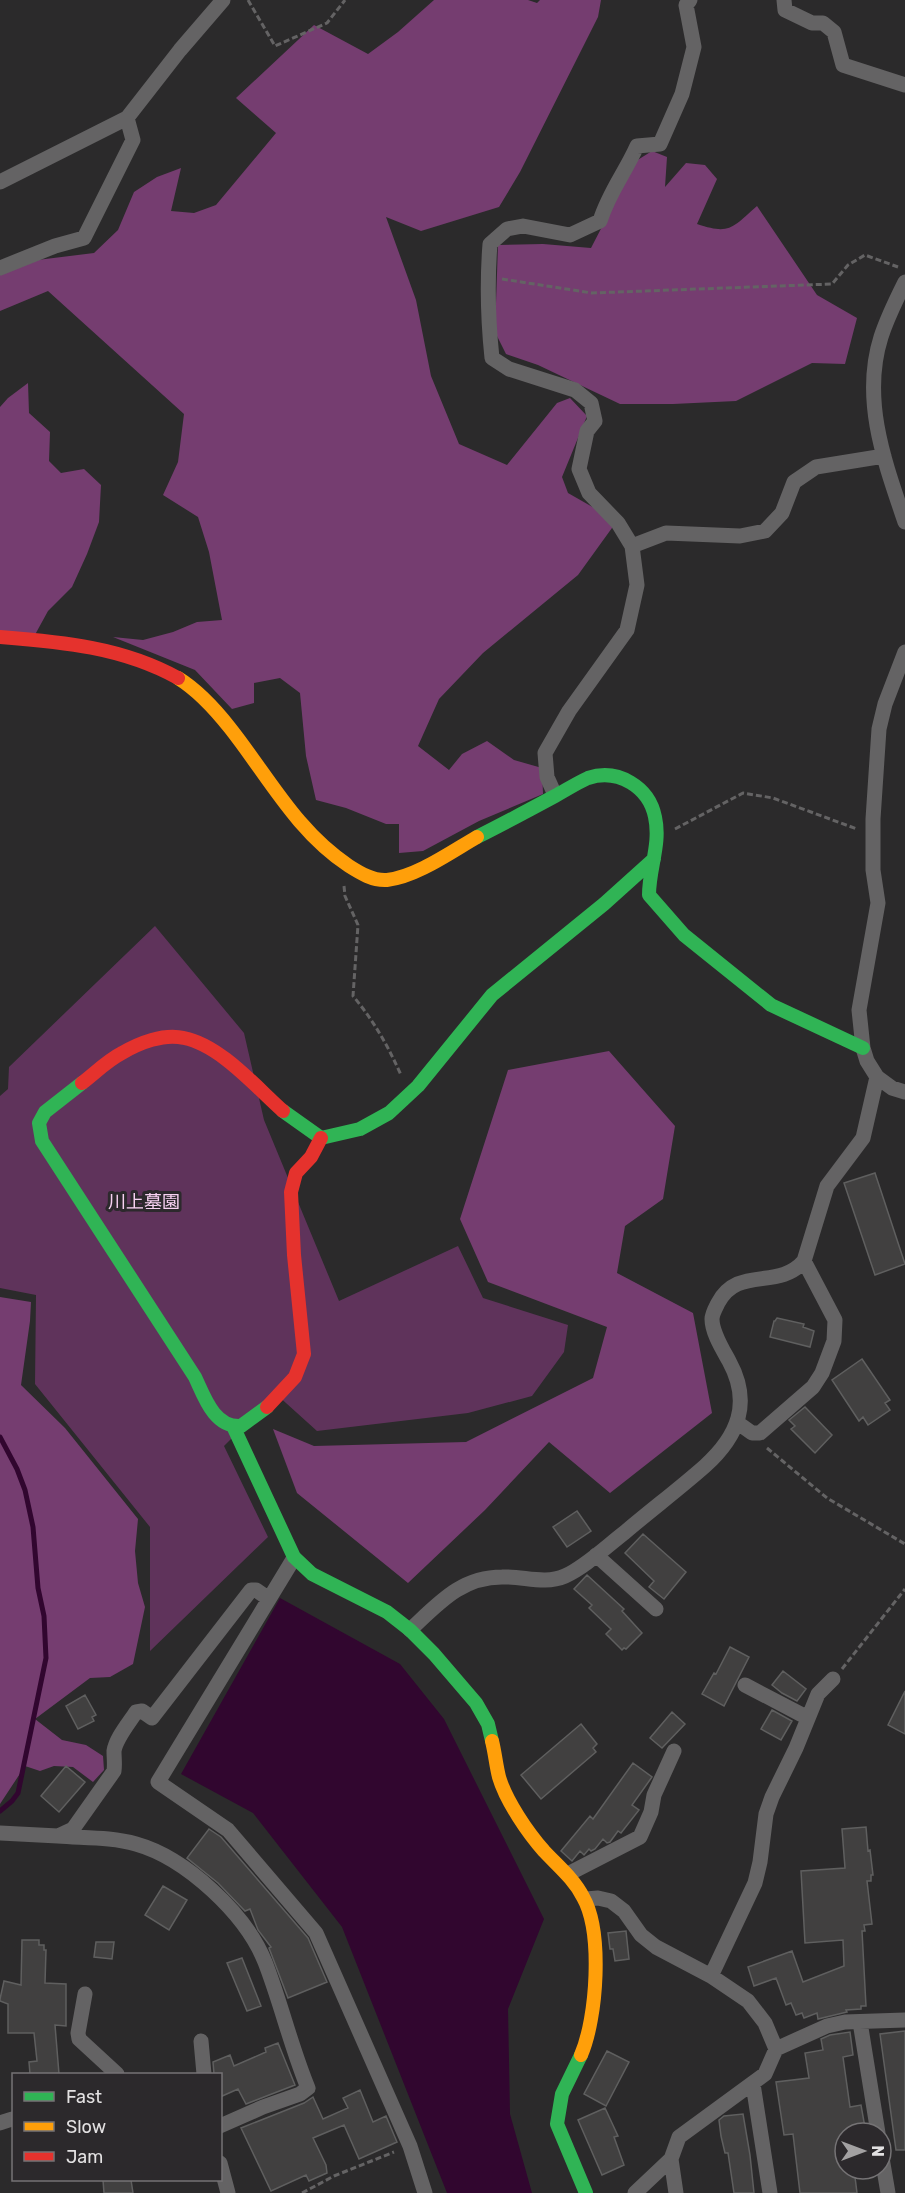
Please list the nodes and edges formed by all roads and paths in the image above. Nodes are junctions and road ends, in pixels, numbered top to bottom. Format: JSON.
{"nodes":[{"id":1,"x":223,"y":0,"type":"edge"},
{"id":2,"x":248,"y":0,"type":"edge"},
{"id":3,"x":345,"y":0,"type":"edge"},
{"id":4,"x":690,"y":0,"type":"edge"},
{"id":5,"x":784,"y":0,"type":"edge"},
{"id":6,"x":905,"y":85,"type":"edge"},
{"id":7,"x":127,"y":118,"type":"junction"},
{"id":8,"x":0,"y":182,"type":"edge"},
{"id":9,"x":0,"y":268,"type":"edge"},
{"id":10,"x":905,"y":270,"type":"edge"},
{"id":11,"x":488,"y":277,"type":"junction"},
{"id":12,"x":905,"y":282,"type":"edge"},
{"id":13,"x":884,"y":456,"type":"junction"},
{"id":14,"x":905,"y":522,"type":"edge"},
{"id":15,"x":632,"y":546,"type":"junction"},
{"id":16,"x":0,"y":637,"type":"edge"},
{"id":17,"x":905,"y":652,"type":"edge"},
{"id":18,"x":555,"y":795,"type":"junction"},
{"id":19,"x":873,"y":835,"type":"junction"},
{"id":20,"x":658,"y":838,"type":"junction"},
{"id":21,"x":654,"y":859,"type":"junction"},
{"id":22,"x":343,"y":863,"type":"junction"},
{"id":23,"x":863,"y":1048,"type":"junction"},
{"id":24,"x":877,"y":1077,"type":"junction"},
{"id":25,"x":905,"y":1092,"type":"edge"},
{"id":26,"x":410,"y":1094,"type":"junction"},
{"id":27,"x":321,"y":1138,"type":"junction"},
{"id":28,"x":804,"y":1261,"type":"junction"},
{"id":29,"x":738,"y":1423,"type":"junction"},
{"id":30,"x":233,"y":1426,"type":"junction"},
{"id":31,"x":752,"y":1433,"type":"junction"},
{"id":32,"x":905,"y":1544,"type":"edge"},
{"id":33,"x":596,"y":1555,"type":"junction"},
{"id":34,"x":294,"y":1558,"type":"junction"},
{"id":35,"x":905,"y":1589,"type":"edge"},
{"id":36,"x":269,"y":1599,"type":"junction"},
{"id":37,"x":656,"y":1610,"type":"dead end"},
{"id":38,"x":411,"y":1629,"type":"junction"},
{"id":39,"x":833,"y":1679,"type":"joint"},
{"id":40,"x":746,"y":1685,"type":"dead end"},
{"id":41,"x":808,"y":1718,"type":"junction"},
{"id":42,"x":674,"y":1751,"type":"dead end"},
{"id":43,"x":0,"y":1833,"type":"edge"},
{"id":44,"x":58,"y":1836,"type":"junction"},
{"id":45,"x":568,"y":1874,"type":"junction"},
{"id":46,"x":586,"y":1899,"type":"junction"},
{"id":47,"x":711,"y":1976,"type":"junction"},
{"id":48,"x":85,"y":1995,"type":"dead end"},
{"id":49,"x":905,"y":2020,"type":"edge"},
{"id":50,"x":860,"y":2022,"type":"junction"},
{"id":51,"x":201,"y":2041,"type":"dead end"},
{"id":52,"x":776,"y":2049,"type":"junction"},
{"id":53,"x":116,"y":2073,"type":"edge"},
{"id":54,"x":204,"y":2073,"type":"edge"},
{"id":55,"x":753,"y":2084,"type":"junction"},
{"id":56,"x":876,"y":2121,"type":"edge"},
{"id":57,"x":222,"y":2125,"type":"edge"},
{"id":58,"x":410,"y":2146,"type":"junction"},
{"id":59,"x":670,"y":2159,"type":"junction"},
{"id":60,"x":222,"y":2170,"type":"edge"},
{"id":61,"x":228,"y":2193,"type":"edge"},
{"id":62,"x":302,"y":2193,"type":"edge"},
{"id":63,"x":425,"y":2193,"type":"edge"},
{"id":64,"x":586,"y":2193,"type":"edge"},
{"id":65,"x":635,"y":2193,"type":"edge"},
{"id":66,"x":676,"y":2193,"type":"edge"},
{"id":67,"x":770,"y":2193,"type":"edge"}],
"edges":[{"from":1,"to":7,"type":"street"},
{"from":2,"to":3,"type":"path"},
{"from":4,"to":11,"type":"street"},
{"from":5,"to":6,"type":"street"},
{"from":7,"to":8,"type":"street"},
{"from":7,"to":9,"type":"street"},
{"from":10,"to":11,"type":"path"},
{"from":11,"to":15,"type":"street"},
{"from":12,"to":13,"type":"street"},
{"from":13,"to":14,"type":"street"},
{"from":13,"to":15,"type":"street"},
{"from":15,"to":18,"type":"street"},
{"from":16,"to":22,"type":"street"},
{"from":17,"to":19,"type":"street"},
{"from":18,"to":20,"type":"street"},
{"from":18,"to":22,"type":"street"},
{"from":19,"to":20,"type":"path"},
{"from":19,"to":23,"type":"street"},
{"from":20,"to":21,"type":"street"},
{"from":21,"to":23,"type":"street"},
{"from":21,"to":26,"type":"street"},
{"from":22,"to":26,"type":"path"},
{"from":23,"to":24,"type":"street"},
{"from":24,"to":25,"type":"street"},
{"from":24,"to":28,"type":"street"},
{"from":26,"to":27,"type":"street"},
{"from":27,"to":30,"type":"street"},
{"from":27,"to":30,"type":"street"},
{"from":28,"to":29,"type":"street"},
{"from":28,"to":31,"type":"street"},
{"from":29,"to":31,"type":"street"},
{"from":29,"to":33,"type":"street"},
{"from":30,"to":34,"type":"street"},
{"from":31,"to":32,"type":"path"},
{"from":33,"to":37,"type":"street"},
{"from":33,"to":38,"type":"street"},
{"from":34,"to":36,"type":"street"},
{"from":34,"to":38,"type":"street"},
{"from":35,"to":39,"type":"path"},
{"from":36,"to":44,"type":"street"},
{"from":36,"to":58,"type":"street"},
{"from":38,"to":45,"type":"street"},
{"from":39,"to":41,"type":"street"},
{"from":40,"to":41,"type":"street"},
{"from":41,"to":47,"type":"street"},
{"from":42,"to":45,"type":"street"},
{"from":43,"to":44,"type":"street"},
{"from":44,"to":57,"type":"street"},
{"from":45,"to":46,"type":"street"},
{"from":46,"to":47,"type":"street"},
{"from":46,"to":64,"type":"street"},
{"from":47,"to":52,"type":"street"},
{"from":48,"to":53,"type":"street"},
{"from":49,"to":50,"type":"street"},
{"from":50,"to":52,"type":"street"},
{"from":50,"to":56,"type":"street"},
{"from":51,"to":54,"type":"street"},
{"from":52,"to":55,"type":"street"},
{"from":55,"to":59,"type":"street"},
{"from":55,"to":67,"type":"street"},
{"from":58,"to":62,"type":"path"},
{"from":58,"to":63,"type":"street"},
{"from":59,"to":65,"type":"street"},
{"from":59,"to":66,"type":"street"},
{"from":60,"to":61,"type":"street"}]}
